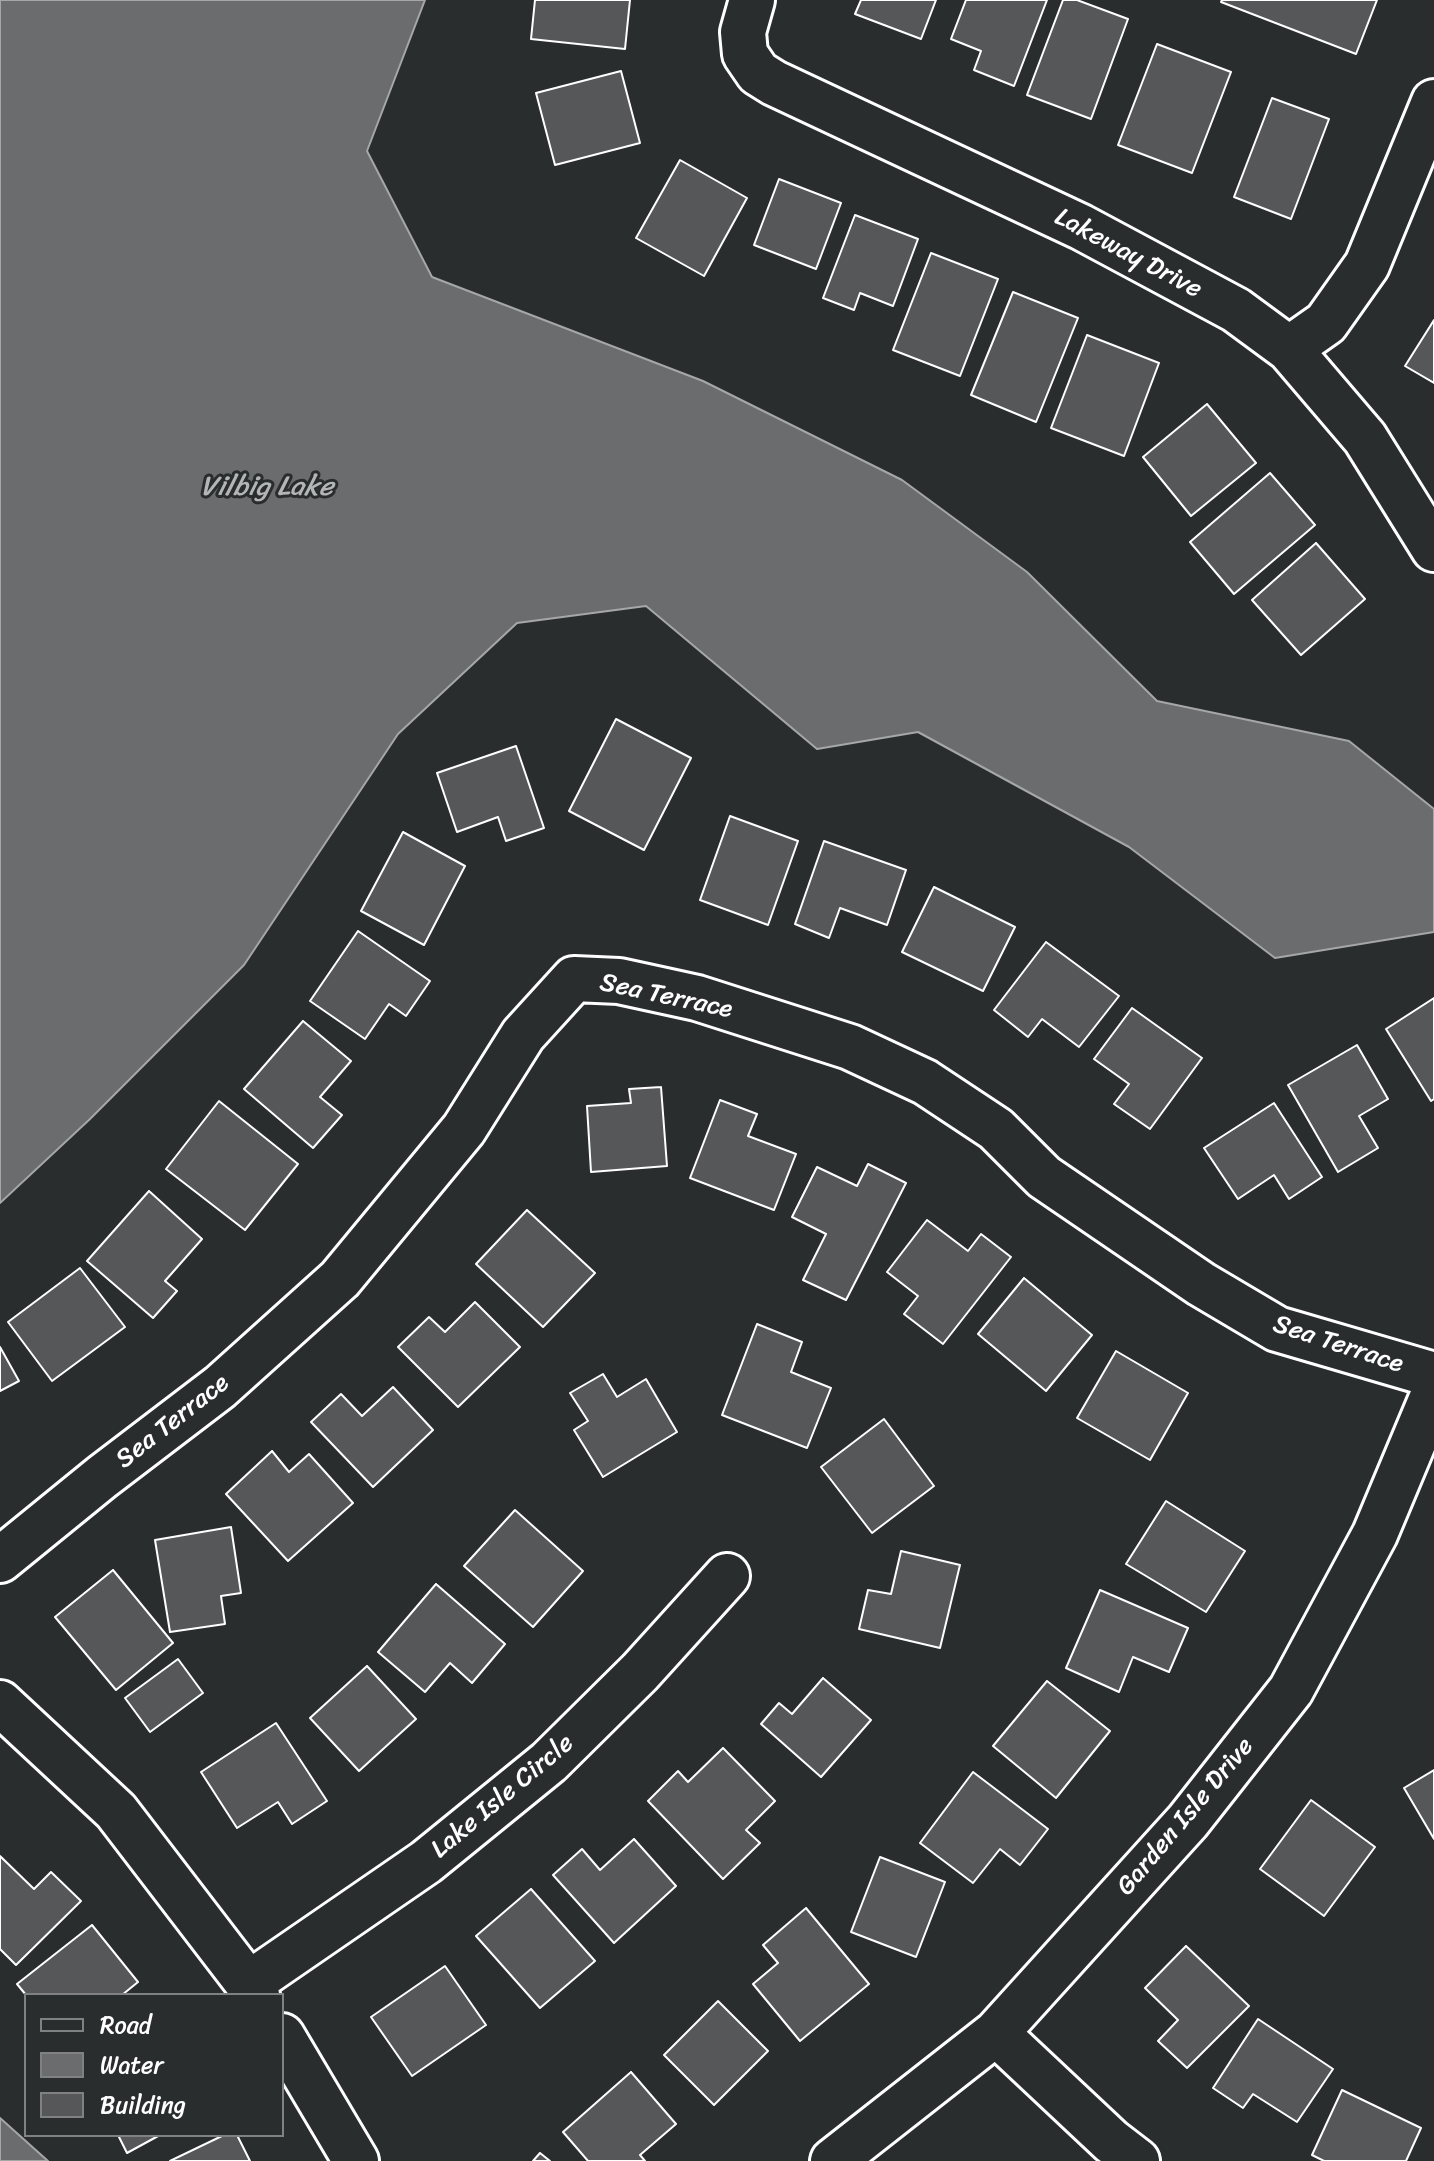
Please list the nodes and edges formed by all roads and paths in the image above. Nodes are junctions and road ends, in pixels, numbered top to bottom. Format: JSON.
{"nodes":[{"id":1,"x":752,"y":0,"type":"edge"},
{"id":2,"x":1434,"y":102,"type":"edge"},
{"id":3,"x":1289,"y":349,"type":"junction"},
{"id":4,"x":1434,"y":549,"type":"edge"},
{"id":5,"x":1434,"y":1375,"type":"edge"},
{"id":6,"x":1434,"y":1393,"type":"edge"},
{"id":7,"x":0,"y":1560,"type":"edge"},
{"id":8,"x":727,"y":1576,"type":"dead end"},
{"id":9,"x":0,"y":1703,"type":"edge"},
{"id":10,"x":254,"y":1989,"type":"edge"},
{"id":11,"x":996,"y":2033,"type":"junction"},
{"id":12,"x":284,"y":2039,"type":"edge"},
{"id":13,"x":356,"y":2161,"type":"edge"},
{"id":14,"x":833,"y":2161,"type":"edge"},
{"id":15,"x":1137,"y":2161,"type":"edge"}],
"edges":[{"from":1,"to":3,"type":"street","name":"Lakeway Drive"},
{"from":2,"to":3,"type":"street"},
{"from":3,"to":4,"type":"street","name":"Lakeway Drive"},
{"from":5,"to":7,"type":"street","name":"Sea Terrace"},
{"from":6,"to":11,"type":"street","name":"Garden Isle Drive"},
{"from":8,"to":10,"type":"street","name":"Lake Isle Circle"},
{"from":9,"to":10,"type":"street"},
{"from":11,"to":14,"type":"street","name":"Garden Isle Drive"},
{"from":11,"to":15,"type":"street"},
{"from":12,"to":13,"type":"street"}]}
